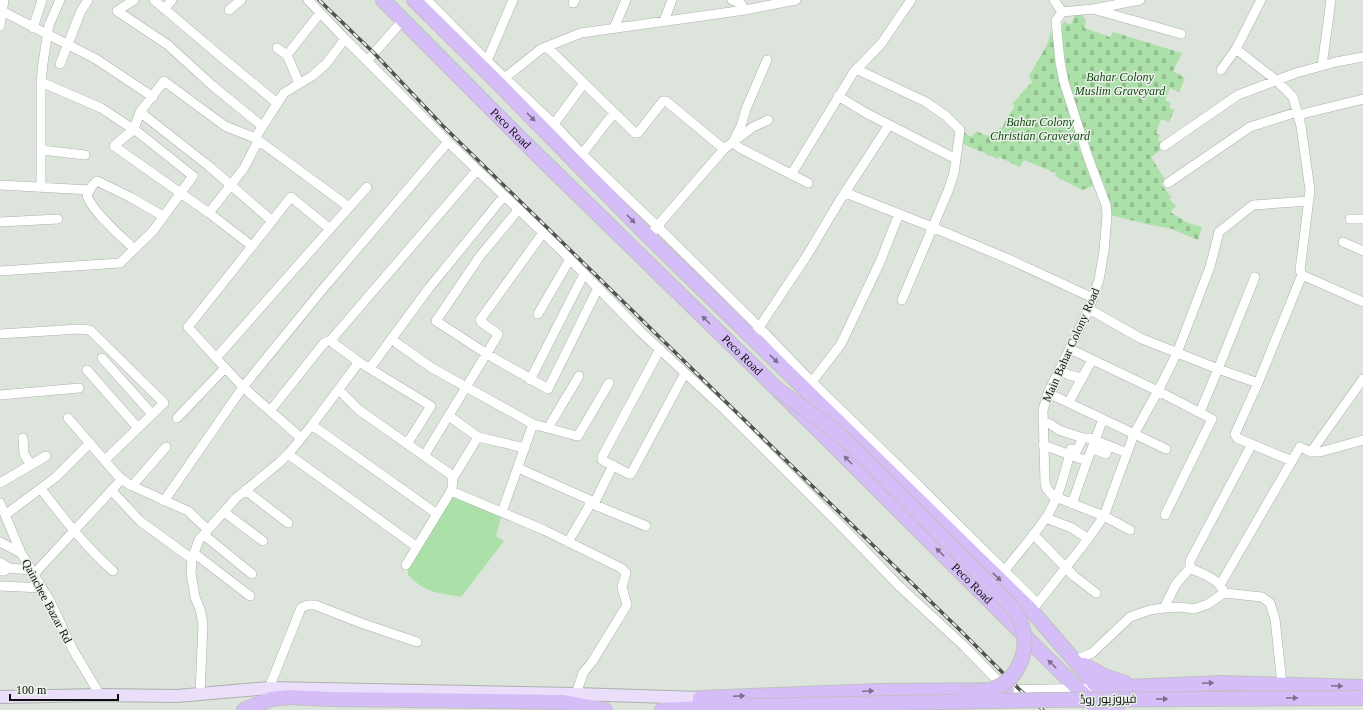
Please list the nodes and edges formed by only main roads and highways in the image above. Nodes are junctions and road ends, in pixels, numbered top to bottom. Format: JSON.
{"nodes":[{"id":1,"x":383,"y":0,"type":"edge"},
{"id":2,"x":414,"y":0,"type":"edge"},
{"id":3,"x":577,"y":156,"type":"junction"},
{"id":4,"x":557,"y":173,"type":"junction"},
{"id":5,"x":777,"y":390,"type":"junction"},
{"id":6,"x":1075,"y":660,"type":"junction"},
{"id":7,"x":1136,"y":686,"type":"junction"},
{"id":8,"x":1363,"y":687,"type":"edge"},
{"id":9,"x":1099,"y":688,"type":"junction"},
{"id":10,"x":1007,"y":690,"type":"road end"},
{"id":11,"x":1363,"y":698,"type":"edge"},
{"id":12,"x":699,"y":703,"type":"junction"},
{"id":13,"x":890,"y":703,"type":"junction"},
{"id":14,"x":244,"y":710,"type":"edge"},
{"id":15,"x":605,"y":710,"type":"edge"},
{"id":16,"x":662,"y":710,"type":"edge"},
{"id":17,"x":1100,"y":710,"type":"edge"},
{"id":18,"x":1117,"y":710,"type":"edge"}],
"edges":[{"from":1,"to":4,"type":"main road","name":"Peco Road"},
{"from":2,"to":3,"type":"main road","name":"Peco Road","one_way":true},
{"from":3,"to":4,"type":"main road"},
{"from":3,"to":6,"type":"main road","name":"Peco Road","one_way":true},
{"from":5,"to":4,"type":"main road","name":"Peco Road","one_way":true},
{"from":5,"to":13,"type":"main road","bridge":true},
{"from":17,"to":5,"type":"main road","name":"Peco Road","one_way":true},
{"from":6,"to":7,"type":"main road"},
{"from":6,"to":9,"type":"main road","name":"Peco Road"},
{"from":7,"to":8,"type":"main road","one_way":true},
{"from":7,"to":9,"type":"main road"},
{"from":9,"to":18,"type":"main road","name":"Peco Road"},
{"from":12,"to":10,"type":"main road","one_way":true},
{"from":13,"to":11,"type":"main road","name":"فیروزپور روڈ","one_way":true,"bridge":true},
{"from":12,"to":13,"type":"main road","name":"فیروزپور روڈ","bridge":true},
{"from":12,"to":16,"type":"main road","name":"فیروزپور روڈ"},
{"from":14,"to":15,"type":"main road"}]}
